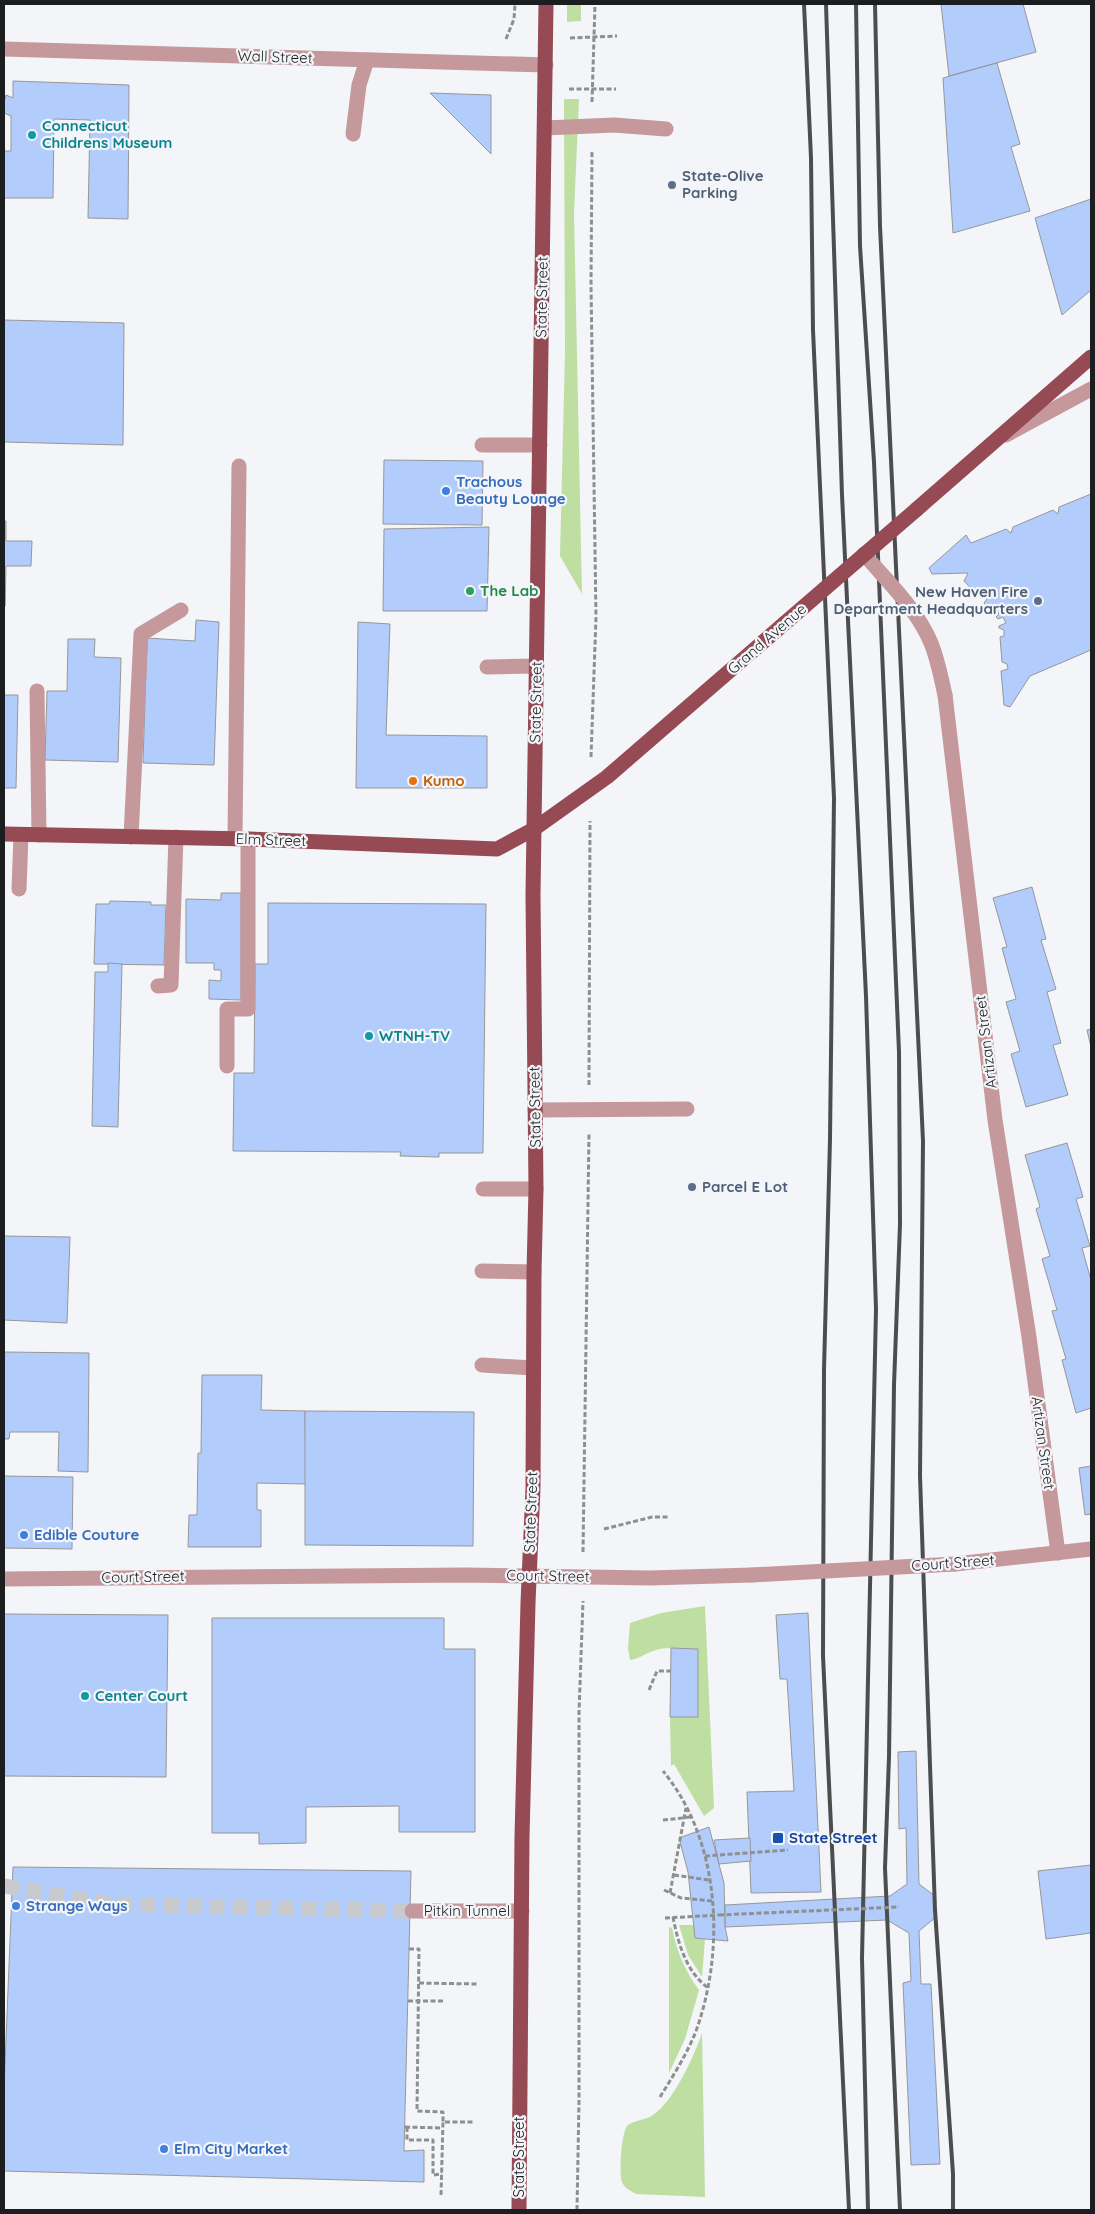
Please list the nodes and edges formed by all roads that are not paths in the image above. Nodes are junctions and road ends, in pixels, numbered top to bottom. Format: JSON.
{"nodes":[{"id":1,"x":546,"y":4,"type":"edge"},
{"id":2,"x":4,"y":49,"type":"edge"},
{"id":3,"x":367,"y":60,"type":"junction"},
{"id":4,"x":546,"y":65,"type":"junction"},
{"id":5,"x":545,"y":128,"type":"junction"},
{"id":6,"x":666,"y":129,"type":"dead end"},
{"id":7,"x":353,"y":134,"type":"dead end"},
{"id":8,"x":1091,"y":357,"type":"edge"},
{"id":9,"x":1091,"y":389,"type":"edge"},
{"id":10,"x":994,"y":442,"type":"junction"},
{"id":11,"x":482,"y":445,"type":"dead end"},
{"id":12,"x":540,"y":445,"type":"junction"},
{"id":13,"x":239,"y":466,"type":"dead end"},
{"id":14,"x":864,"y":554,"type":"junction"},
{"id":15,"x":181,"y":610,"type":"dead end"},
{"id":16,"x":487,"y":666,"type":"dead end"},
{"id":17,"x":537,"y":666,"type":"junction"},
{"id":18,"x":37,"y":691,"type":"dead end"},
{"id":19,"x":534,"y":829,"type":"junction"},
{"id":20,"x":4,"y":834,"type":"edge"},
{"id":21,"x":22,"y":835,"type":"junction"},
{"id":22,"x":38,"y":835,"type":"junction"},
{"id":23,"x":131,"y":837,"type":"junction"},
{"id":24,"x":176,"y":837,"type":"junction"},
{"id":25,"x":242,"y":839,"type":"junction"},
{"id":26,"x":19,"y":889,"type":"dead end"},
{"id":27,"x":158,"y":986,"type":"dead end"},
{"id":28,"x":227,"y":1066,"type":"dead end"},
{"id":29,"x":687,"y":1109,"type":"dead end"},
{"id":30,"x":535,"y":1110,"type":"junction"},
{"id":31,"x":483,"y":1189,"type":"dead end"},
{"id":32,"x":536,"y":1189,"type":"junction"},
{"id":33,"x":482,"y":1271,"type":"dead end"},
{"id":34,"x":534,"y":1272,"type":"junction"},
{"id":35,"x":482,"y":1366,"type":"dead end"},
{"id":36,"x":533,"y":1368,"type":"junction"},
{"id":37,"x":1091,"y":1549,"type":"edge"},
{"id":38,"x":1058,"y":1553,"type":"junction"},
{"id":39,"x":529,"y":1576,"type":"junction"},
{"id":40,"x":4,"y":1579,"type":"edge"},
{"id":41,"x":412,"y":1911,"type":"tunnel mouth"},
{"id":42,"x":522,"y":1911,"type":"junction"},
{"id":43,"x":519,"y":2210,"type":"edge"}],
"edges":[{"from":1,"to":4,"type":"main road","name":"State Street"},
{"from":2,"to":3,"type":"street","name":"Wall Street"},
{"from":3,"to":4,"type":"street","name":"Wall Street"},
{"from":3,"to":7,"type":"street"},
{"from":4,"to":5,"type":"main road","name":"State Street"},
{"from":5,"to":6,"type":"street"},
{"from":5,"to":12,"type":"main road","name":"State Street"},
{"from":8,"to":10,"type":"main road","name":"Grand Avenue"},
{"from":9,"to":10,"type":"street","name":"Grand Avenue"},
{"from":10,"to":14,"type":"main road","name":"Grand Avenue","bridge":true},
{"from":11,"to":12,"type":"street"},
{"from":12,"to":17,"type":"main road","name":"State Street"},
{"from":13,"to":25,"type":"street"},
{"from":14,"to":19,"type":"main road","name":"Grand Avenue","bridge":true},
{"from":14,"to":38,"type":"street","name":"Artizan Street","bridge":true},
{"from":15,"to":23,"type":"street"},
{"from":16,"to":17,"type":"street"},
{"from":17,"to":19,"type":"main road","name":"State Street"},
{"from":18,"to":22,"type":"street"},
{"from":19,"to":25,"type":"main road","name":"Elm Street"},
{"from":19,"to":30,"type":"main road","name":"State Street"},
{"from":20,"to":21,"type":"main road","name":"Elm Street"},
{"from":21,"to":22,"type":"main road","name":"Elm Street"},
{"from":21,"to":26,"type":"street"},
{"from":22,"to":23,"type":"main road","name":"Elm Street"},
{"from":23,"to":24,"type":"main road","name":"Elm Street"},
{"from":24,"to":25,"type":"main road","name":"Elm Street"},
{"from":24,"to":27,"type":"street"},
{"from":25,"to":28,"type":"street"},
{"from":29,"to":30,"type":"street"},
{"from":30,"to":32,"type":"main road","name":"State Street"},
{"from":31,"to":32,"type":"street"},
{"from":32,"to":34,"type":"main road","name":"State Street"},
{"from":33,"to":34,"type":"street"},
{"from":34,"to":36,"type":"main road","name":"State Street"},
{"from":35,"to":36,"type":"street"},
{"from":36,"to":39,"type":"main road","name":"State Street"},
{"from":37,"to":38,"type":"street","name":"Court Street"},
{"from":38,"to":39,"type":"street","name":"Court Street","bridge":true},
{"from":39,"to":40,"type":"street","name":"Court Street"},
{"from":39,"to":42,"type":"main road","name":"State Street"},
{"from":41,"to":42,"type":"street","name":"Pitkin Tunnel"},
{"from":42,"to":43,"type":"main road","name":"State Street"}]}
